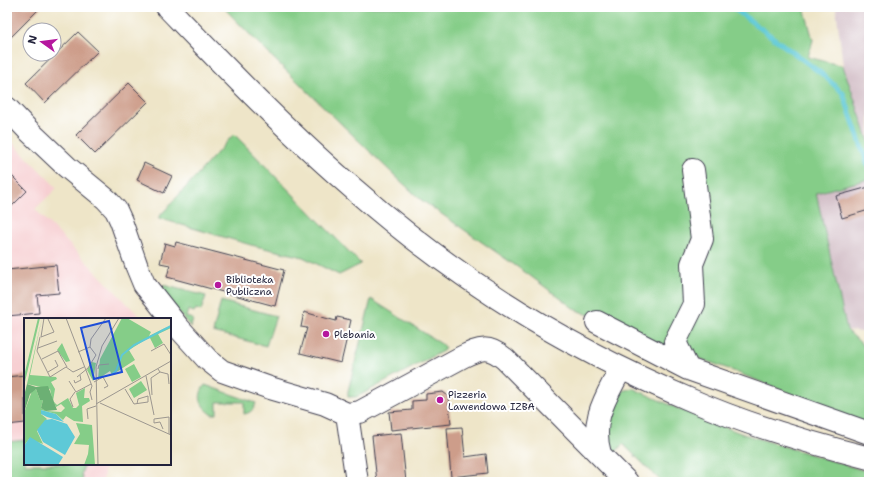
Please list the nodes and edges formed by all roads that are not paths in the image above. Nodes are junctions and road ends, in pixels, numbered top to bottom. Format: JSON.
{"nodes":[{"id":1,"x":166,"y":7,"type":"edge"},
{"id":2,"x":7,"y":108,"type":"edge"},
{"id":3,"x":693,"y":170,"type":"dead end"},
{"id":4,"x":171,"y":318,"type":"edge"},
{"id":5,"x":171,"y":319,"type":"edge"},
{"id":6,"x":597,"y":322,"type":"dead end"},
{"id":7,"x":621,"y":368,"type":"junction"},
{"id":8,"x":688,"y":369,"type":"junction"},
{"id":9,"x":347,"y":414,"type":"junction"},
{"id":10,"x":869,"y":433,"type":"edge"},
{"id":11,"x":600,"y":454,"type":"junction"},
{"id":12,"x":869,"y":458,"type":"edge"},
{"id":13,"x":357,"y":482,"type":"edge"},
{"id":14,"x":627,"y":482,"type":"edge"}],
"edges":[{"from":1,"to":7,"type":"street"},
{"from":2,"to":4,"type":"street"},
{"from":3,"to":8,"type":"street"},
{"from":5,"to":9,"type":"street"},
{"from":6,"to":8,"type":"street"},
{"from":7,"to":11,"type":"street"},
{"from":7,"to":12,"type":"street"},
{"from":8,"to":10,"type":"street"},
{"from":9,"to":11,"type":"street"},
{"from":9,"to":13,"type":"street"},
{"from":11,"to":14,"type":"street"}]}
